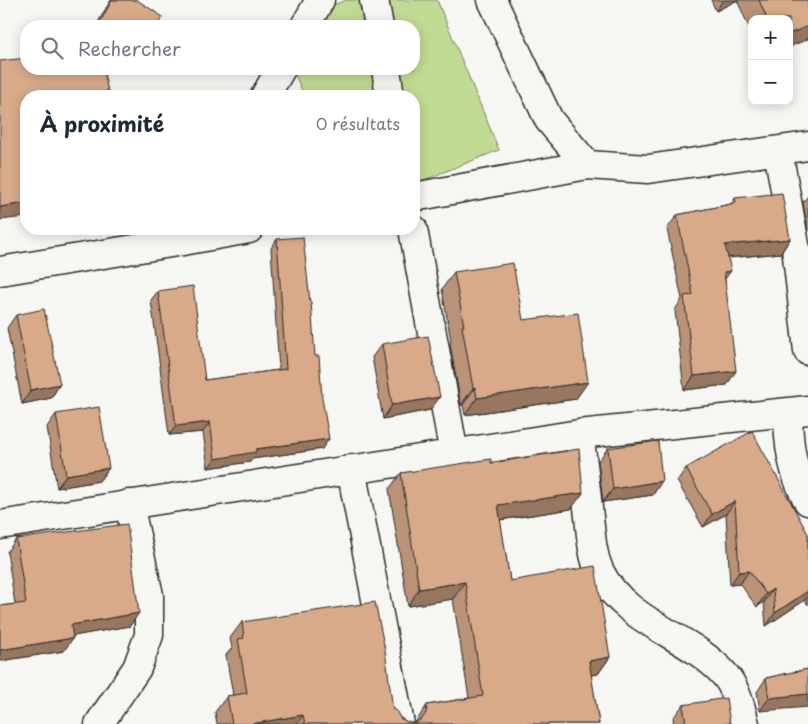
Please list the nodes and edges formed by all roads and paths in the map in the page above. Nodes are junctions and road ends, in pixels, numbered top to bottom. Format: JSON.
{"nodes":[{"id":1,"x":320,"y":0,"type":"edge"},
{"id":2,"x":374,"y":0,"type":"edge"},
{"id":3,"x":492,"y":0,"type":"edge"},
{"id":4,"x":308,"y":20,"type":"edge"},
{"id":5,"x":378,"y":20,"type":"edge"},
{"id":6,"x":277,"y":75,"type":"edge"},
{"id":7,"x":387,"y":75,"type":"edge"},
{"id":8,"x":269,"y":90,"type":"edge"},
{"id":9,"x":389,"y":90,"type":"edge"},
{"id":10,"x":808,"y":146,"type":"edge"},
{"id":11,"x":778,"y":151,"type":"junction"},
{"id":12,"x":587,"y":165,"type":"junction"},
{"id":13,"x":420,"y":196,"type":"edge"},
{"id":14,"x":187,"y":235,"type":"edge"},
{"id":15,"x":414,"y":235,"type":"edge"},
{"id":16,"x":0,"y":270,"type":"edge"},
{"id":17,"x":808,"y":351,"type":"edge"},
{"id":18,"x":798,"y":411,"type":"edge"},
{"id":19,"x":579,"y":434,"type":"junction"},
{"id":20,"x":454,"y":454,"type":"junction"},
{"id":21,"x":351,"y":469,"type":"junction"},
{"id":22,"x":808,"y":500,"type":"edge"},
{"id":23,"x":129,"y":504,"type":"junction"},
{"id":24,"x":0,"y":525,"type":"edge"},
{"id":25,"x":99,"y":724,"type":"edge"},
{"id":26,"x":400,"y":724,"type":"edge"},
{"id":27,"x":745,"y":724,"type":"edge"}],
"edges":[{"from":1,"to":4,"type":"street"},
{"from":2,"to":5,"type":"street"},
{"from":3,"to":12,"type":"street"},
{"from":6,"to":8,"type":"street"},
{"from":7,"to":9,"type":"street"},
{"from":10,"to":11,"type":"street"},
{"from":11,"to":12,"type":"street"},
{"from":11,"to":17,"type":"street"},
{"from":12,"to":13,"type":"street"},
{"from":14,"to":16,"type":"street"},
{"from":15,"to":20,"type":"street"},
{"from":18,"to":19,"type":"street"},
{"from":18,"to":22,"type":"street"},
{"from":19,"to":20,"type":"street"},
{"from":19,"to":27,"type":"street"},
{"from":20,"to":21,"type":"street"},
{"from":21,"to":23,"type":"street"},
{"from":21,"to":26,"type":"street"},
{"from":23,"to":24,"type":"street"},
{"from":23,"to":25,"type":"street"}]}
